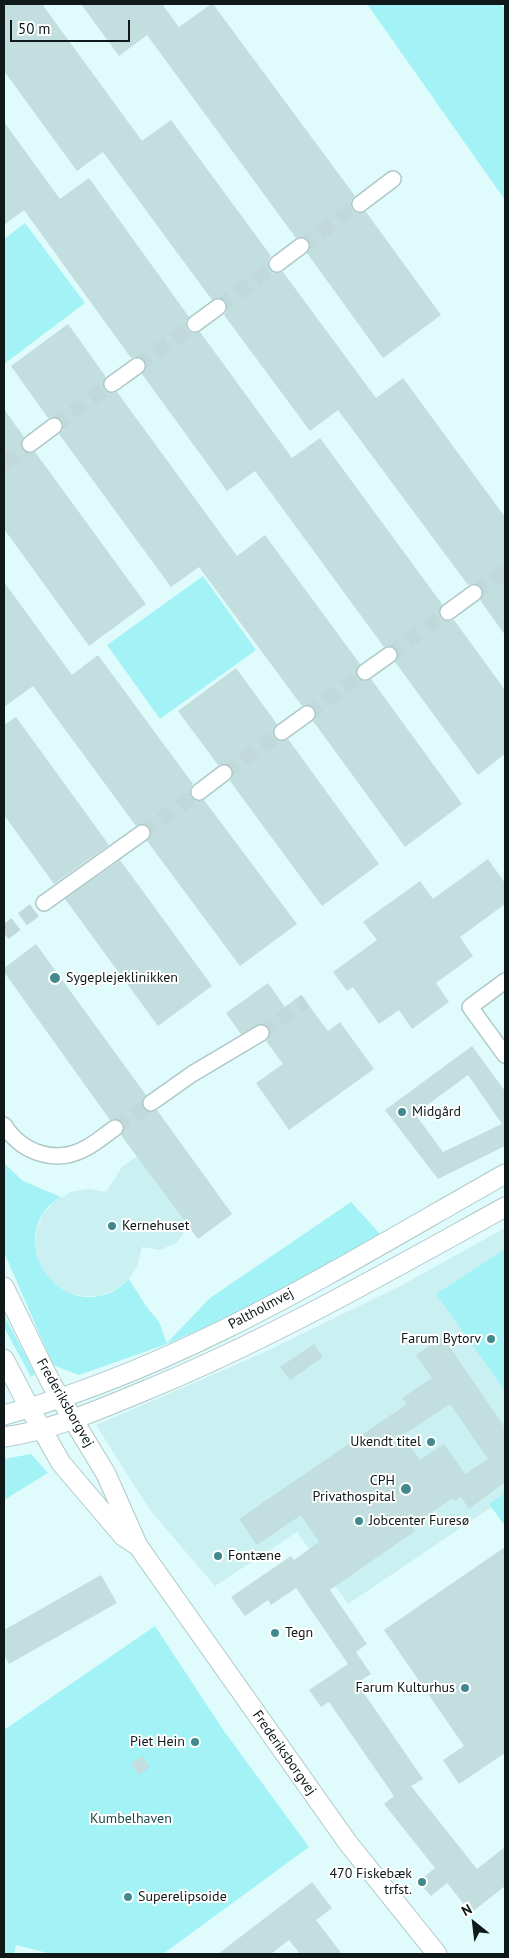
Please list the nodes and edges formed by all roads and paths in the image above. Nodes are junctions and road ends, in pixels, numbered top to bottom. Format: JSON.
{"nodes":[{"id":1,"x":393,"y":179,"type":"dead end"},
{"id":2,"x":360,"y":204,"type":"tunnel mouth"},
{"id":3,"x":302,"y":246,"type":"tunnel mouth"},
{"id":4,"x":277,"y":264,"type":"tunnel mouth"},
{"id":5,"x":218,"y":307,"type":"tunnel mouth"},
{"id":6,"x":195,"y":324,"type":"tunnel mouth"},
{"id":7,"x":137,"y":366,"type":"tunnel mouth"},
{"id":8,"x":112,"y":384,"type":"tunnel mouth"},
{"id":9,"x":54,"y":426,"type":"tunnel mouth"},
{"id":10,"x":30,"y":444,"type":"tunnel mouth"},
{"id":11,"x":474,"y":593,"type":"tunnel mouth"},
{"id":12,"x":448,"y":612,"type":"tunnel mouth"},
{"id":13,"x":389,"y":655,"type":"tunnel mouth"},
{"id":14,"x":365,"y":672,"type":"tunnel mouth"},
{"id":15,"x":307,"y":714,"type":"tunnel mouth"},
{"id":16,"x":282,"y":732,"type":"tunnel mouth"},
{"id":17,"x":224,"y":773,"type":"tunnel mouth"},
{"id":18,"x":199,"y":792,"type":"tunnel mouth"},
{"id":19,"x":142,"y":833,"type":"tunnel mouth"},
{"id":20,"x":44,"y":903,"type":"tunnel mouth"},
{"id":21,"x":505,"y":982,"type":"edge"},
{"id":22,"x":261,"y":1033,"type":"tunnel mouth"},
{"id":23,"x":505,"y":1055,"type":"edge"},
{"id":24,"x":151,"y":1103,"type":"tunnel mouth"},
{"id":25,"x":4,"y":1125,"type":"edge"},
{"id":26,"x":115,"y":1128,"type":"tunnel mouth"},
{"id":27,"x":505,"y":1174,"type":"edge"},
{"id":28,"x":505,"y":1207,"type":"edge"},
{"id":29,"x":4,"y":1287,"type":"edge"},
{"id":30,"x":4,"y":1359,"type":"edge"},
{"id":31,"x":60,"y":1398,"type":"junction"},
{"id":32,"x":29,"y":1408,"type":"junction"},
{"id":33,"x":4,"y":1415,"type":"edge"},
{"id":34,"x":73,"y":1420,"type":"junction"},
{"id":35,"x":41,"y":1430,"type":"junction"},
{"id":36,"x":4,"y":1437,"type":"edge"},
{"id":37,"x":138,"y":1546,"type":"junction"},
{"id":38,"x":437,"y":1954,"type":"edge"}],
"edges":[{"from":1,"to":2,"type":"street"},
{"from":3,"to":4,"type":"street"},
{"from":5,"to":6,"type":"street"},
{"from":7,"to":8,"type":"street"},
{"from":9,"to":10,"type":"street"},
{"from":11,"to":12,"type":"street"},
{"from":13,"to":14,"type":"street"},
{"from":15,"to":16,"type":"street"},
{"from":17,"to":18,"type":"street"},
{"from":19,"to":20,"type":"street"},
{"from":21,"to":23,"type":"street"},
{"from":22,"to":24,"type":"street"},
{"from":25,"to":26,"type":"street"},
{"from":27,"to":31,"type":"street","name":"Paltholmvej"},
{"from":28,"to":34,"type":"street","name":"Paltholmvej"},
{"from":29,"to":31,"type":"street","name":"Frederiksborgvej"},
{"from":30,"to":32,"type":"street","name":"Frederiksborgvej"},
{"from":31,"to":32,"type":"street","name":"Paltholmvej"},
{"from":31,"to":34,"type":"street","name":"Frederiksborgvej"},
{"from":32,"to":33,"type":"street","name":"Paltholmvej"},
{"from":32,"to":35,"type":"street","name":"Frederiksborgvej"},
{"from":34,"to":35,"type":"street","name":"Paltholmvej"},
{"from":34,"to":37,"type":"street","name":"Frederiksborgvej"},
{"from":35,"to":36,"type":"street","name":"Paltholmvej"},
{"from":35,"to":37,"type":"street","name":"Frederiksborgvej"},
{"from":37,"to":38,"type":"street","name":"Frederiksborgvej"}]}
